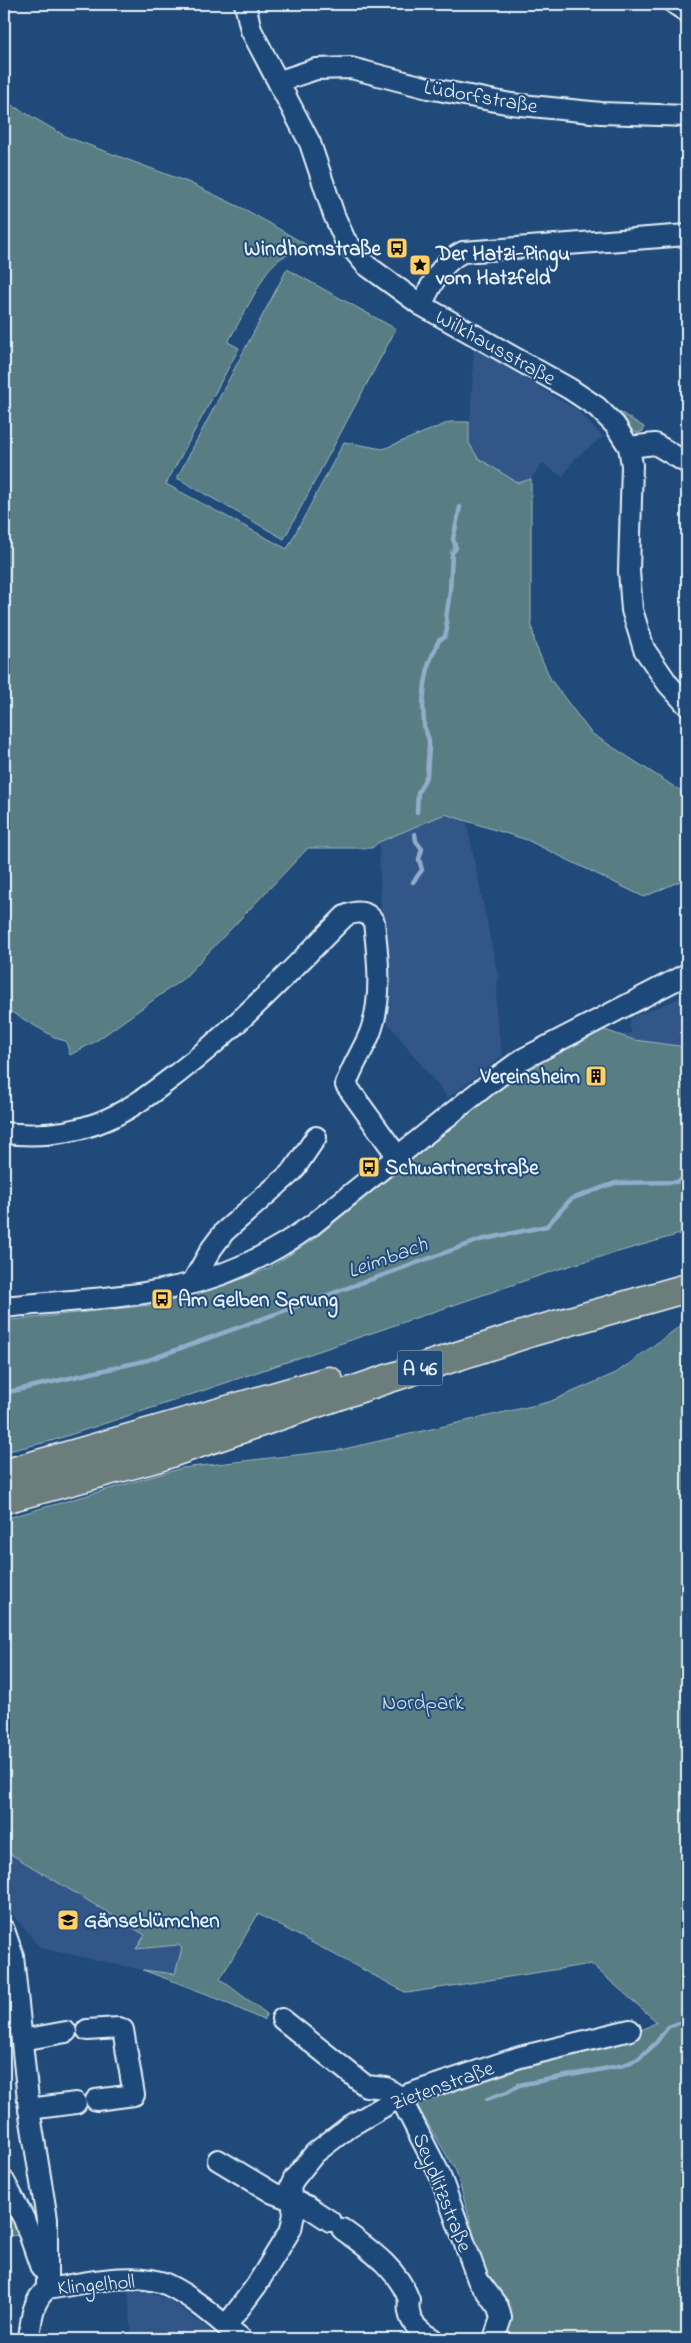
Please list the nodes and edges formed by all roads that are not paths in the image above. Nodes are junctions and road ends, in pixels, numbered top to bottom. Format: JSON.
{"nodes":[{"id":1,"x":245,"y":4,"type":"edge"},
{"id":2,"x":675,"y":4,"type":"edge"},
{"id":3,"x":687,"y":12,"type":"edge"},
{"id":4,"x":280,"y":81,"type":"junction"},
{"id":5,"x":687,"y":116,"type":"edge"},
{"id":6,"x":687,"y":235,"type":"edge"},
{"id":7,"x":422,"y":305,"type":"junction"},
{"id":8,"x":630,"y":446,"type":"junction"},
{"id":9,"x":687,"y":463,"type":"edge"},
{"id":10,"x":687,"y":704,"type":"edge"},
{"id":11,"x":687,"y":974,"type":"edge"},
{"id":12,"x":4,"y":1133,"type":"edge"},
{"id":13,"x":316,"y":1137,"type":"dead end"},
{"id":14,"x":398,"y":1156,"type":"junction"},
{"id":15,"x":687,"y":1274,"type":"edge"},
{"id":16,"x":192,"y":1283,"type":"junction"},
{"id":17,"x":687,"y":1288,"type":"edge"},
{"id":18,"x":4,"y":1307,"type":"edge"},
{"id":19,"x":4,"y":1474,"type":"edge"},
{"id":20,"x":4,"y":1499,"type":"edge"},
{"id":21,"x":4,"y":1930,"type":"edge"},
{"id":22,"x":282,"y":2018,"type":"dead end"},
{"id":23,"x":87,"y":2030,"type":"dead end"},
{"id":24,"x":630,"y":2030,"type":"dead end"},
{"id":25,"x":66,"y":2032,"type":"dead end"},
{"id":26,"x":22,"y":2040,"type":"junction"},
{"id":27,"x":400,"y":2096,"type":"junction"},
{"id":28,"x":96,"y":2100,"type":"dead end"},
{"id":29,"x":76,"y":2103,"type":"dead end"},
{"id":30,"x":29,"y":2109,"type":"junction"},
{"id":31,"x":218,"y":2160,"type":"dead end"},
{"id":32,"x":4,"y":2181,"type":"edge"},
{"id":33,"x":292,"y":2200,"type":"junction"},
{"id":34,"x":47,"y":2289,"type":"junction"},
{"id":35,"x":226,"y":2326,"type":"junction"},
{"id":36,"x":496,"y":2338,"type":"edge"},
{"id":37,"x":29,"y":2339,"type":"edge"},
{"id":38,"x":242,"y":2339,"type":"edge"},
{"id":39,"x":433,"y":2339,"type":"edge"}],
"edges":[{"from":1,"to":4,"type":"street","name":"Wilkhausstraße"},
{"from":2,"to":3,"type":"street"},
{"from":4,"to":5,"type":"street","name":"Lüdorfstraße"},
{"from":4,"to":7,"type":"street","name":"Wilkhausstraße"},
{"from":6,"to":7,"type":"street"},
{"from":7,"to":8,"type":"street","name":"Wilkhausstraße"},
{"from":8,"to":9,"type":"street"},
{"from":8,"to":10,"type":"street"},
{"from":11,"to":14,"type":"street"},
{"from":12,"to":14,"type":"street"},
{"from":13,"to":16,"type":"street"},
{"from":14,"to":16,"type":"street"},
{"from":15,"to":19,"type":"highway","number":"A 46"},
{"from":16,"to":18,"type":"street"},
{"from":17,"to":20,"type":"highway","number":"A 46"},
{"from":21,"to":26,"type":"street"},
{"from":22,"to":27,"type":"street"},
{"from":23,"to":28,"type":"street"},
{"from":24,"to":27,"type":"street","name":"Zietenstraße"},
{"from":25,"to":26,"type":"street"},
{"from":26,"to":30,"type":"street"},
{"from":27,"to":33,"type":"street","name":"Zietenstraße"},
{"from":27,"to":36,"type":"street","name":"Seydlitzstraße"},
{"from":29,"to":30,"type":"street"},
{"from":30,"to":34,"type":"street"},
{"from":31,"to":33,"type":"street"},
{"from":32,"to":34,"type":"street"},
{"from":33,"to":35,"type":"street","name":"Zietenstraße"},
{"from":33,"to":39,"type":"street"},
{"from":34,"to":35,"type":"street","name":"Klingelholl"},
{"from":34,"to":37,"type":"street","name":"Klingelholl"},
{"from":35,"to":38,"type":"street","name":"Klingelholl"}]}
